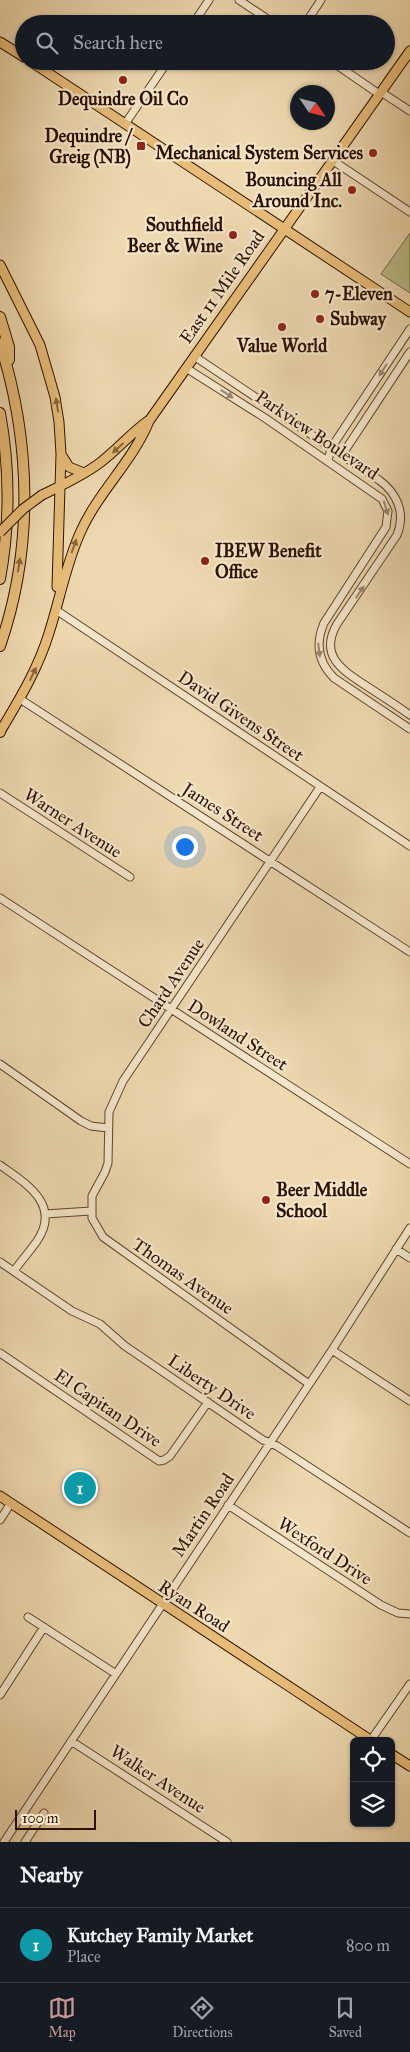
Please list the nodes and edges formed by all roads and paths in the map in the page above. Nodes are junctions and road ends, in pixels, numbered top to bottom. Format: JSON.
{"nodes":[{"id":1,"x":209,"y":0,"type":"edge"},
{"id":2,"x":239,"y":0,"type":"edge"},
{"id":3,"x":321,"y":0,"type":"edge"},
{"id":4,"x":199,"y":15,"type":"edge"},
{"id":5,"x":261,"y":15,"type":"edge"},
{"id":6,"x":311,"y":15,"type":"edge"},
{"id":7,"x":0,"y":42,"type":"edge"},
{"id":8,"x":15,"y":51,"type":"edge"},
{"id":9,"x":410,"y":51,"type":"edge"},
{"id":10,"x":44,"y":70,"type":"edge"},
{"id":11,"x":162,"y":70,"type":"edge"},
{"id":12,"x":345,"y":70,"type":"edge"},
{"id":13,"x":380,"y":93,"type":"junction"},
{"id":14,"x":410,"y":111,"type":"edge"},
{"id":15,"x":126,"y":124,"type":"junction"},
{"id":16,"x":332,"y":160,"type":"junction"},
{"id":17,"x":410,"y":212,"type":"edge"},
{"id":18,"x":284,"y":227,"type":"junction"},
{"id":19,"x":0,"y":265,"type":"edge"},
{"id":20,"x":410,"y":312,"type":"edge"},
{"id":21,"x":0,"y":317,"type":"edge"},
{"id":22,"x":410,"y":329,"type":"edge"},
{"id":23,"x":0,"y":343,"type":"edge"},
{"id":24,"x":410,"y":352,"type":"edge"},
{"id":25,"x":194,"y":356,"type":"junction"},
{"id":26,"x":186,"y":368,"type":"junction"},
{"id":27,"x":10,"y":373,"type":"junction"},
{"id":28,"x":253,"y":396,"type":"junction"},
{"id":29,"x":247,"y":407,"type":"junction"},
{"id":30,"x":270,"y":407,"type":"junction"},
{"id":31,"x":0,"y":413,"type":"edge"},
{"id":32,"x":265,"y":418,"type":"junction"},
{"id":33,"x":149,"y":420,"type":"junction"},
{"id":34,"x":331,"y":448,"type":"junction"},
{"id":35,"x":61,"y":454,"type":"junction"},
{"id":36,"x":342,"y":455,"type":"junction"},
{"id":37,"x":328,"y":461,"type":"junction"},
{"id":38,"x":362,"y":468,"type":"junction"},
{"id":39,"x":84,"y":473,"type":"junction"},
{"id":40,"x":354,"y":478,"type":"junction"},
{"id":41,"x":379,"y":480,"type":"junction"},
{"id":42,"x":61,"y":486,"type":"junction"},
{"id":43,"x":369,"y":488,"type":"junction"},
{"id":44,"x":42,"y":495,"type":"junction"},
{"id":45,"x":60,"y":506,"type":"junction"},
{"id":46,"x":0,"y":532,"type":"edge"},
{"id":47,"x":372,"y":550,"type":"junction"},
{"id":48,"x":382,"y":558,"type":"junction"},
{"id":49,"x":0,"y":578,"type":"edge"},
{"id":50,"x":334,"y":607,"type":"junction"},
{"id":51,"x":56,"y":610,"type":"junction"},
{"id":52,"x":344,"y":614,"type":"junction"},
{"id":53,"x":0,"y":646,"type":"edge"},
{"id":54,"x":356,"y":679,"type":"junction"},
{"id":55,"x":348,"y":688,"type":"junction"},
{"id":56,"x":20,"y":699,"type":"junction"},
{"id":57,"x":373,"y":704,"type":"junction"},
{"id":58,"x":395,"y":705,"type":"junction"},
{"id":59,"x":410,"y":715,"type":"edge"},
{"id":60,"x":410,"y":719,"type":"edge"},
{"id":61,"x":408,"y":728,"type":"edge"},
{"id":62,"x":0,"y":732,"type":"edge"},
{"id":63,"x":320,"y":787,"type":"junction"},
{"id":64,"x":0,"y":793,"type":"edge"},
{"id":65,"x":410,"y":846,"type":"edge"},
{"id":66,"x":270,"y":860,"type":"junction"},
{"id":67,"x":130,"y":877,"type":"dead end"},
{"id":68,"x":0,"y":898,"type":"edge"},
{"id":69,"x":410,"y":952,"type":"edge"},
{"id":70,"x":171,"y":1009,"type":"junction"},
{"id":71,"x":0,"y":1064,"type":"edge"},
{"id":72,"x":108,"y":1128,"type":"junction"},
{"id":73,"x":0,"y":1164,"type":"edge"},
{"id":74,"x":410,"y":1164,"type":"edge"},
{"id":75,"x":91,"y":1211,"type":"junction"},
{"id":76,"x":45,"y":1214,"type":"junction"},
{"id":77,"x":410,"y":1228,"type":"edge"},
{"id":78,"x":396,"y":1249,"type":"junction"},
{"id":79,"x":410,"y":1258,"type":"edge"},
{"id":80,"x":0,"y":1262,"type":"edge"},
{"id":81,"x":14,"y":1272,"type":"junction"},
{"id":82,"x":332,"y":1350,"type":"junction"},
{"id":83,"x":0,"y":1353,"type":"edge"},
{"id":84,"x":309,"y":1384,"type":"junction"},
{"id":85,"x":410,"y":1401,"type":"edge"},
{"id":86,"x":208,"y":1402,"type":"junction"},
{"id":87,"x":269,"y":1443,"type":"junction"},
{"id":88,"x":0,"y":1496,"type":"edge"},
{"id":89,"x":11,"y":1503,"type":"junction"},
{"id":90,"x":228,"y":1506,"type":"junction"},
{"id":91,"x":0,"y":1520,"type":"edge"},
{"id":92,"x":410,"y":1533,"type":"edge"},
{"id":93,"x":161,"y":1604,"type":"junction"},
{"id":94,"x":410,"y":1614,"type":"edge"},
{"id":95,"x":28,"y":1617,"type":"dead end"},
{"id":96,"x":44,"y":1627,"type":"junction"},
{"id":97,"x":116,"y":1674,"type":"junction"},
{"id":98,"x":410,"y":1684,"type":"edge"},
{"id":99,"x":0,"y":1695,"type":"edge"},
{"id":100,"x":366,"y":1737,"type":"edge"},
{"id":101,"x":373,"y":1737,"type":"edge"},
{"id":102,"x":71,"y":1741,"type":"junction"},
{"id":103,"x":395,"y":1757,"type":"edge"},
{"id":104,"x":410,"y":1766,"type":"edge"},
{"id":105,"x":44,"y":1813,"type":"dead end"},
{"id":106,"x":4,"y":1842,"type":"edge"},
{"id":107,"x":25,"y":1842,"type":"edge"},
{"id":108,"x":228,"y":1842,"type":"edge"}],
"edges":[{"from":1,"to":4,"type":"street"},
{"from":2,"to":5,"type":"street"},
{"from":3,"to":6,"type":"street"},
{"from":7,"to":8,"type":"main road"},
{"from":9,"to":13,"type":"main road","name":"East 11 Mile Road"},
{"from":10,"to":15,"type":"main road"},
{"from":11,"to":15,"type":"street"},
{"from":12,"to":13,"type":"street"},
{"from":13,"to":14,"type":"street"},
{"from":13,"to":16,"type":"main road","name":"East 11 Mile Road"},
{"from":15,"to":18,"type":"main road"},
{"from":16,"to":17,"type":"street"},
{"from":16,"to":18,"type":"main road","name":"East 11 Mile Road"},
{"from":18,"to":20,"type":"main road"},
{"from":18,"to":25,"type":"main road","name":"East 11 Mile Road"},
{"from":35,"to":19,"type":"main road","one_way":true},
{"from":21,"to":27,"type":"highway"},
{"from":22,"to":34,"type":"street","one_way":true},
{"from":23,"to":27,"type":"highway"},
{"from":24,"to":36,"type":"street"},
{"from":25,"to":26,"type":"main road","name":"East 11 Mile Road"},
{"from":25,"to":28,"type":"street","name":"Parkview Boulevard"},
{"from":26,"to":29,"type":"street","name":"Parkview Boulevard","one_way":true},
{"from":26,"to":33,"type":"main road","name":"East 11 Mile Road"},
{"from":53,"to":27,"type":"highway","one_way":true},
{"from":28,"to":29,"type":"street"},
{"from":28,"to":30,"type":"street","name":"Parkview Boulevard"},
{"from":29,"to":32,"type":"street","name":"Parkview Boulevard"},
{"from":30,"to":32,"type":"street"},
{"from":30,"to":34,"type":"street","name":"Parkview Boulevard"},
{"from":31,"to":49,"type":"highway"},
{"from":32,"to":37,"type":"street","name":"Parkview Boulevard"},
{"from":33,"to":39,"type":"main road","name":"East 11 Mile Road","one_way":true},
{"from":51,"to":33,"type":"main road","name":"East 11 Mile Road","one_way":true},
{"from":34,"to":36,"type":"street","name":"Parkview Boulevard"},
{"from":34,"to":37,"type":"street"},
{"from":35,"to":39,"type":"main road"},
{"from":35,"to":42,"type":"main road"},
{"from":36,"to":38,"type":"street","name":"Parkview Boulevard"},
{"from":37,"to":40,"type":"street","name":"Parkview Boulevard"},
{"from":38,"to":40,"type":"street"},
{"from":38,"to":41,"type":"street","name":"Parkview Boulevard"},
{"from":39,"to":42,"type":"main road","name":"East 11 Mile Road"},
{"from":40,"to":43,"type":"street","name":"Parkview Boulevard"},
{"from":41,"to":43,"type":"street"},
{"from":41,"to":48,"type":"street","name":"Parkview Boulevard"},
{"from":42,"to":44,"type":"main road","name":"East 11 Mile Road"},
{"from":42,"to":45,"type":"main road"},
{"from":43,"to":47,"type":"street","name":"Parkview Boulevard","one_way":true},
{"from":44,"to":45,"type":"main road"},
{"from":44,"to":46,"type":"main road","name":"East 11 Mile Road","bridge":true},
{"from":45,"to":51,"type":"main road"},
{"from":47,"to":48,"type":"street"},
{"from":47,"to":50,"type":"street","name":"Parkview Boulevard"},
{"from":52,"to":48,"type":"street","name":"Parkview Boulevard","one_way":true},
{"from":50,"to":52,"type":"street"},
{"from":50,"to":55,"type":"street","name":"Parkview Boulevard","one_way":true},
{"from":56,"to":51,"type":"main road","name":"East 11 Mile Road","one_way":true},
{"from":51,"to":63,"type":"street","name":"David Givens Street"},
{"from":52,"to":54,"type":"street","name":"Parkview Boulevard"},
{"from":54,"to":55,"type":"street"},
{"from":54,"to":58,"type":"street","name":"Parkview Boulevard"},
{"from":55,"to":57,"type":"street","name":"Parkview Boulevard"},
{"from":56,"to":62,"type":"main road","name":"East 11 Mile Road"},
{"from":56,"to":66,"type":"street","name":"James Street"},
{"from":57,"to":58,"type":"street"},
{"from":57,"to":61,"type":"street","name":"Parkview Boulevard"},
{"from":58,"to":59,"type":"street","name":"Parkview Boulevard"},
{"from":60,"to":61,"type":"street"},
{"from":63,"to":65,"type":"street","name":"David Givens Street"},
{"from":63,"to":66,"type":"street","name":"Chard Avenue"},
{"from":64,"to":67,"type":"street","name":"Warner Avenue"},
{"from":66,"to":69,"type":"street","name":"James Street"},
{"from":66,"to":70,"type":"street","name":"Chard Avenue"},
{"from":68,"to":70,"type":"street","name":"Dowland Street"},
{"from":70,"to":72,"type":"street","name":"Chard Avenue"},
{"from":70,"to":74,"type":"street","name":"Dowland Street"},
{"from":71,"to":72,"type":"street"},
{"from":72,"to":75,"type":"street","name":"Chard Avenue"},
{"from":73,"to":76,"type":"street"},
{"from":75,"to":76,"type":"street"},
{"from":75,"to":84,"type":"street","name":"Thomas Avenue"},
{"from":76,"to":81,"type":"street"},
{"from":77,"to":78,"type":"street","name":"Martin Road"},
{"from":78,"to":79,"type":"street"},
{"from":78,"to":82,"type":"street","name":"Martin Road"},
{"from":80,"to":81,"type":"street","name":"Liberty Drive"},
{"from":81,"to":86,"type":"street","name":"Liberty Drive"},
{"from":82,"to":84,"type":"street","name":"Martin Road"},
{"from":82,"to":85,"type":"street"},
{"from":83,"to":86,"type":"street","name":"El Capitan Drive"},
{"from":84,"to":87,"type":"street","name":"Martin Road"},
{"from":86,"to":87,"type":"street","name":"Liberty Drive"},
{"from":87,"to":90,"type":"street","name":"Martin Road"},
{"from":87,"to":92,"type":"street","name":"Liberty Drive"},
{"from":88,"to":89,"type":"main road","name":"Ryan Road"},
{"from":89,"to":91,"type":"street"},
{"from":89,"to":93,"type":"main road","name":"Ryan Road"},
{"from":90,"to":93,"type":"street","name":"Martin Road"},
{"from":90,"to":94,"type":"street","name":"Wexford Drive"},
{"from":93,"to":97,"type":"street","name":"Martin Road"},
{"from":93,"to":100,"type":"main road","name":"Ryan Road"},
{"from":95,"to":96,"type":"street"},
{"from":96,"to":97,"type":"street"},
{"from":96,"to":99,"type":"street"},
{"from":97,"to":102,"type":"street","name":"Martin Road"},
{"from":98,"to":101,"type":"street"},
{"from":102,"to":106,"type":"street","name":"Martin Road"},
{"from":102,"to":108,"type":"street","name":"Walker Avenue"},
{"from":103,"to":104,"type":"main road"},
{"from":105,"to":107,"type":"street"}]}
